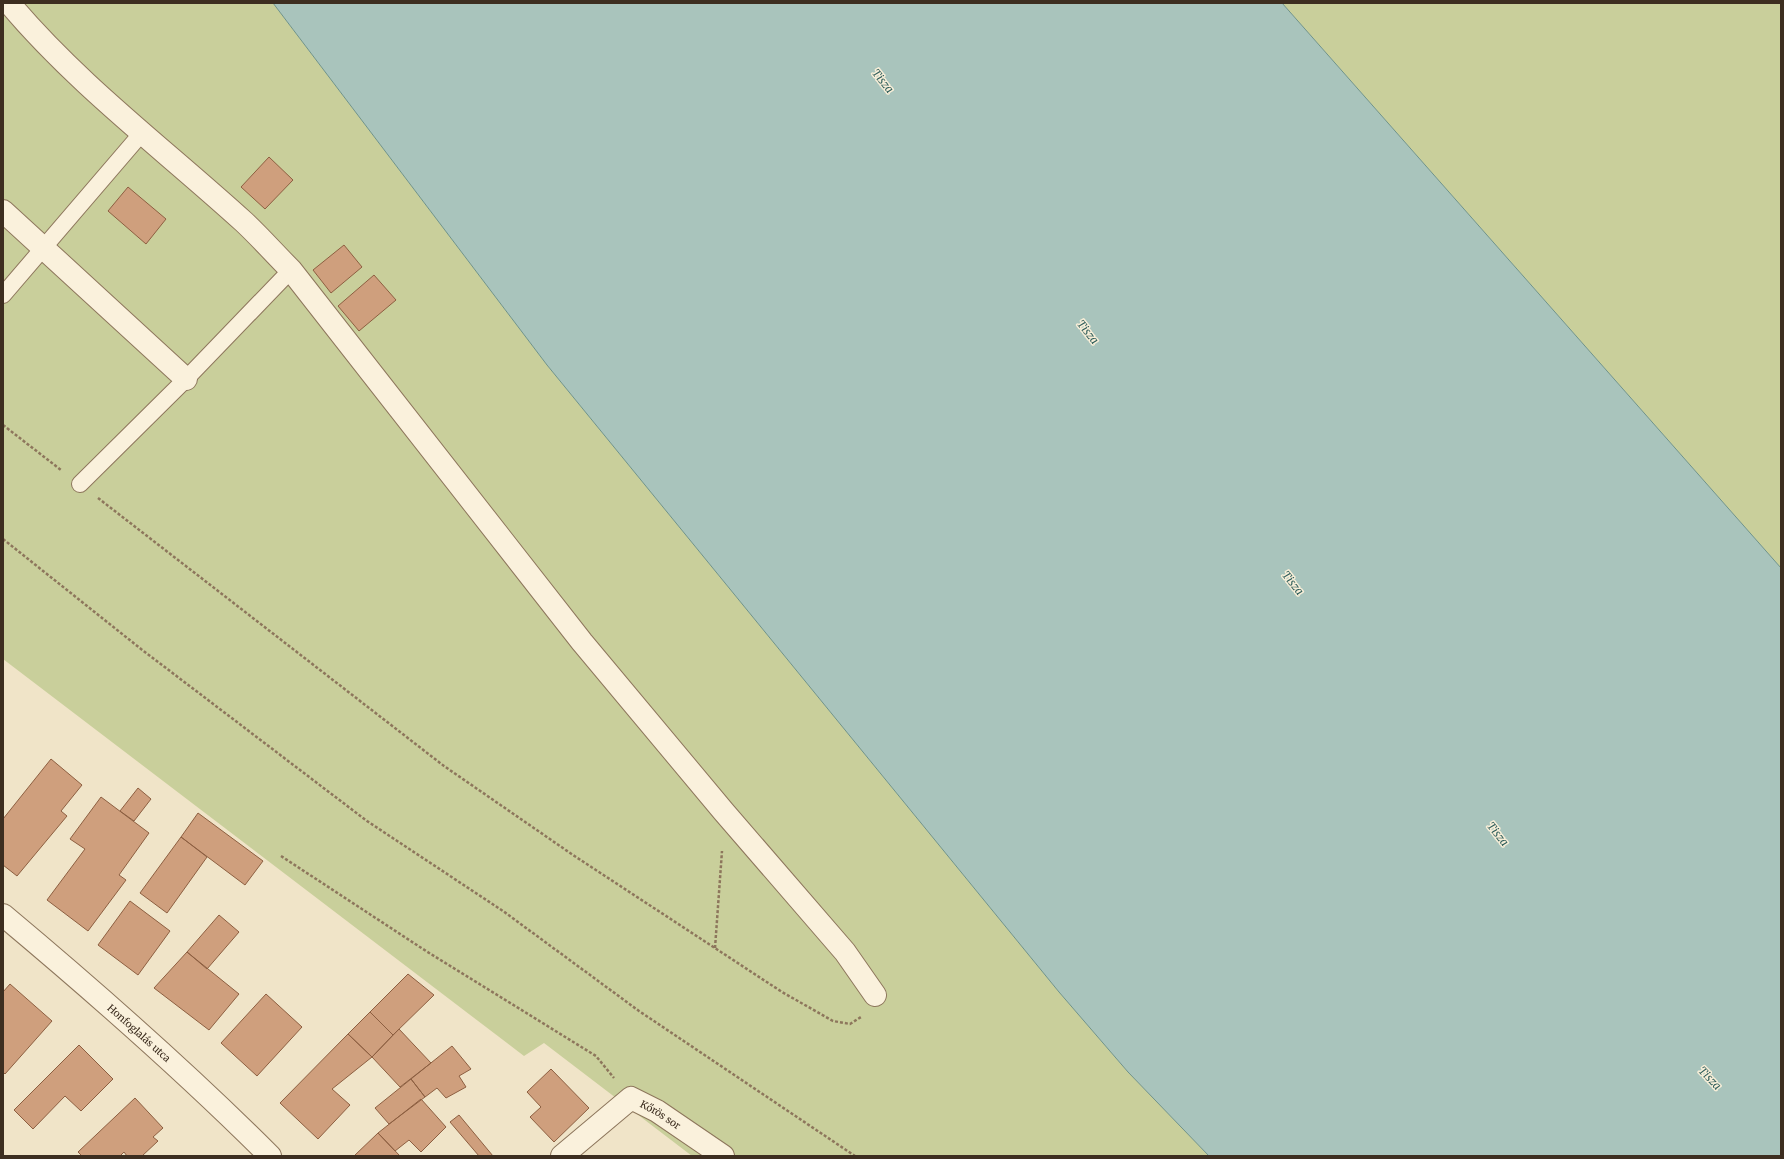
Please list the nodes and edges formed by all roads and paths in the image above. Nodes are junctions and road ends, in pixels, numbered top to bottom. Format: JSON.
{"nodes":[{"id":1,"x":9,"y":3,"type":"edge"},
{"id":2,"x":141,"y":134,"type":"junction"},
{"id":3,"x":3,"y":211,"type":"edge"},
{"id":4,"x":44,"y":249,"type":"junction"},
{"id":5,"x":291,"y":270,"type":"junction"},
{"id":6,"x":3,"y":295,"type":"edge"},
{"id":7,"x":186,"y":379,"type":"junction"},
{"id":8,"x":3,"y":425,"type":"edge"},
{"id":9,"x":80,"y":484,"type":"junction"},
{"id":10,"x":3,"y":539,"type":"edge"},
{"id":11,"x":724,"y":812,"type":"junction"},
{"id":12,"x":281,"y":856,"type":"dead end"},
{"id":13,"x":3,"y":915,"type":"edge"},
{"id":14,"x":715,"y":948,"type":"junction"},
{"id":15,"x":874,"y":996,"type":"joint"},
{"id":16,"x":631,"y":1098,"type":"junction"},
{"id":17,"x":270,"y":1156,"type":"edge"},
{"id":18,"x":562,"y":1156,"type":"edge"},
{"id":19,"x":723,"y":1156,"type":"edge"},
{"id":20,"x":855,"y":1156,"type":"edge"}],
"edges":[{"from":1,"to":2,"type":"street"},
{"from":2,"to":4,"type":"lane"},
{"from":2,"to":5,"type":"street"},
{"from":3,"to":4,"type":"street"},
{"from":4,"to":6,"type":"lane"},
{"from":4,"to":7,"type":"street"},
{"from":5,"to":7,"type":"lane"},
{"from":5,"to":11,"type":"street"},
{"from":7,"to":9,"type":"lane"},
{"from":8,"to":9,"type":"path"},
{"from":9,"to":14,"type":"path"},
{"from":10,"to":20,"type":"path"},
{"from":11,"to":14,"type":"path"},
{"from":11,"to":15,"type":"street"},
{"from":12,"to":16,"type":"path"},
{"from":13,"to":17,"type":"street","name":"Honfoglalás utca"},
{"from":14,"to":15,"type":"path"},
{"from":16,"to":18,"type":"street","name":"Kőrös sor"},
{"from":16,"to":19,"type":"street","name":"Kőrös sor"}]}
